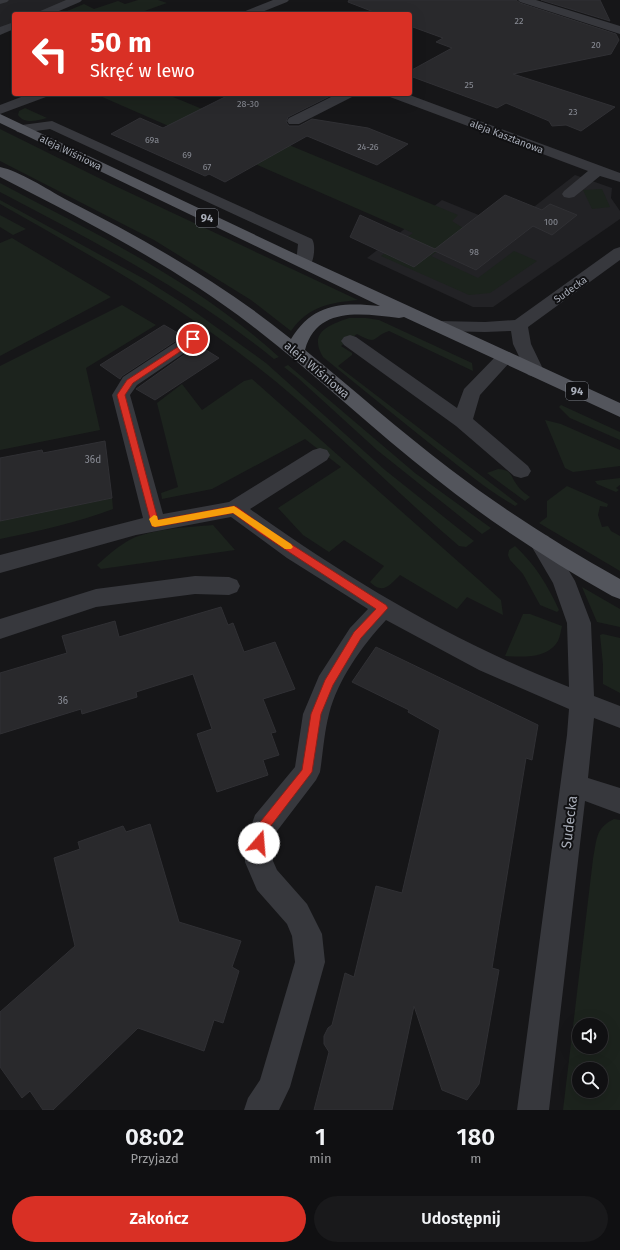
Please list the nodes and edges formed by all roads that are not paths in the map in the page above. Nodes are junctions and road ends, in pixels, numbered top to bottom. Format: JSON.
{"nodes":[{"id":1,"x":76,"y":0,"type":"edge"},
{"id":2,"x":283,"y":0,"type":"edge"},
{"id":3,"x":524,"y":0,"type":"edge"},
{"id":4,"x":47,"y":12,"type":"edge"},
{"id":5,"x":252,"y":12,"type":"edge"},
{"id":6,"x":12,"y":26,"type":"edge"},
{"id":7,"x":620,"y":30,"type":"edge"},
{"id":8,"x":0,"y":31,"type":"edge"},
{"id":9,"x":36,"y":96,"type":"edge"},
{"id":10,"x":343,"y":96,"type":"edge"},
{"id":11,"x":400,"y":96,"type":"edge"},
{"id":12,"x":0,"y":110,"type":"edge"},
{"id":13,"x":0,"y":118,"type":"edge"},
{"id":14,"x":294,"y":121,"type":"dead end"},
{"id":15,"x":598,"y":170,"type":"junction"},
{"id":16,"x":0,"y":171,"type":"edge"},
{"id":17,"x":620,"y":178,"type":"edge"},
{"id":18,"x":570,"y":194,"type":"dead end"},
{"id":19,"x":620,"y":252,"type":"edge"},
{"id":20,"x":415,"y":316,"type":"junction"},
{"id":21,"x":519,"y":325,"type":"junction"},
{"id":22,"x":438,"y":326,"type":"junction"},
{"id":23,"x":193,"y":339,"type":"dead end"},
{"id":24,"x":350,"y":341,"type":"dead end"},
{"id":25,"x":295,"y":352,"type":"junction"},
{"id":26,"x":504,"y":357,"type":"junction"},
{"id":27,"x":535,"y":371,"type":"junction"},
{"id":28,"x":620,"y":411,"type":"edge"},
{"id":29,"x":464,"y":421,"type":"junction"},
{"id":30,"x":320,"y":455,"type":"dead end"},
{"id":31,"x":520,"y":471,"type":"dead end"},
{"id":32,"x":234,"y":509,"type":"junction"},
{"id":33,"x":155,"y":524,"type":"junction"},
{"id":34,"x":540,"y":542,"type":"junction"},
{"id":35,"x":0,"y":564,"type":"edge"},
{"id":36,"x":229,"y":586,"type":"dead end"},
{"id":37,"x":620,"y":590,"type":"edge"},
{"id":38,"x":383,"y":608,"type":"junction"},
{"id":39,"x":0,"y":629,"type":"edge"},
{"id":40,"x":582,"y":703,"type":"junction"},
{"id":41,"x":620,"y":717,"type":"edge"},
{"id":42,"x":573,"y":785,"type":"junction"},
{"id":43,"x":620,"y":801,"type":"edge"},
{"id":44,"x":260,"y":1110,"type":"edge"},
{"id":45,"x":533,"y":1110,"type":"edge"}],
"edges":[{"from":1,"to":4,"type":"street"},
{"from":2,"to":5,"type":"street"},
{"from":3,"to":7,"type":"street"},
{"from":6,"to":8,"type":"street"},
{"from":9,"to":12,"type":"street"},
{"from":10,"to":14,"type":"street"},
{"from":11,"to":15,"type":"street","name":"aleja Kasztanowa"},
{"from":13,"to":20,"type":"main road","name":"aleja Wiśniowa","number":"94"},
{"from":15,"to":17,"type":"street","name":"aleja Kasztanowa"},
{"from":15,"to":18,"type":"street"},
{"from":16,"to":25,"type":"main road","name":"aleja Wiśniowa"},
{"from":19,"to":21,"type":"street","name":"Sudecka"},
{"from":20,"to":22,"type":"main road","name":"aleja Wiśniowa","number":"94"},
{"from":20,"to":25,"type":"main road"},
{"from":21,"to":22,"type":"street"},
{"from":21,"to":27,"type":"street"},
{"from":22,"to":26,"type":"main road","name":"aleja Wiśniowa","number":"94"},
{"from":23,"to":33,"type":"street"},
{"from":24,"to":29,"type":"street"},
{"from":25,"to":34,"type":"main road","name":"aleja Wiśniowa"},
{"from":26,"to":27,"type":"main road","name":"aleja Wiśniowa","number":"94"},
{"from":26,"to":29,"type":"street"},
{"from":27,"to":28,"type":"main road","name":"aleja Wiśniowa","number":"94"},
{"from":29,"to":31,"type":"street"},
{"from":30,"to":32,"type":"street"},
{"from":32,"to":33,"type":"street"},
{"from":32,"to":38,"type":"street"},
{"from":33,"to":35,"type":"street"},
{"from":34,"to":37,"type":"main road","name":"aleja Wiśniowa"},
{"from":34,"to":40,"type":"street","name":"Sudecka"},
{"from":36,"to":39,"type":"street"},
{"from":38,"to":40,"type":"street"},
{"from":38,"to":44,"type":"street"},
{"from":40,"to":41,"type":"street"},
{"from":40,"to":42,"type":"street","name":"Sudecka"},
{"from":42,"to":43,"type":"street"},
{"from":42,"to":45,"type":"street","name":"Sudecka"}]}
